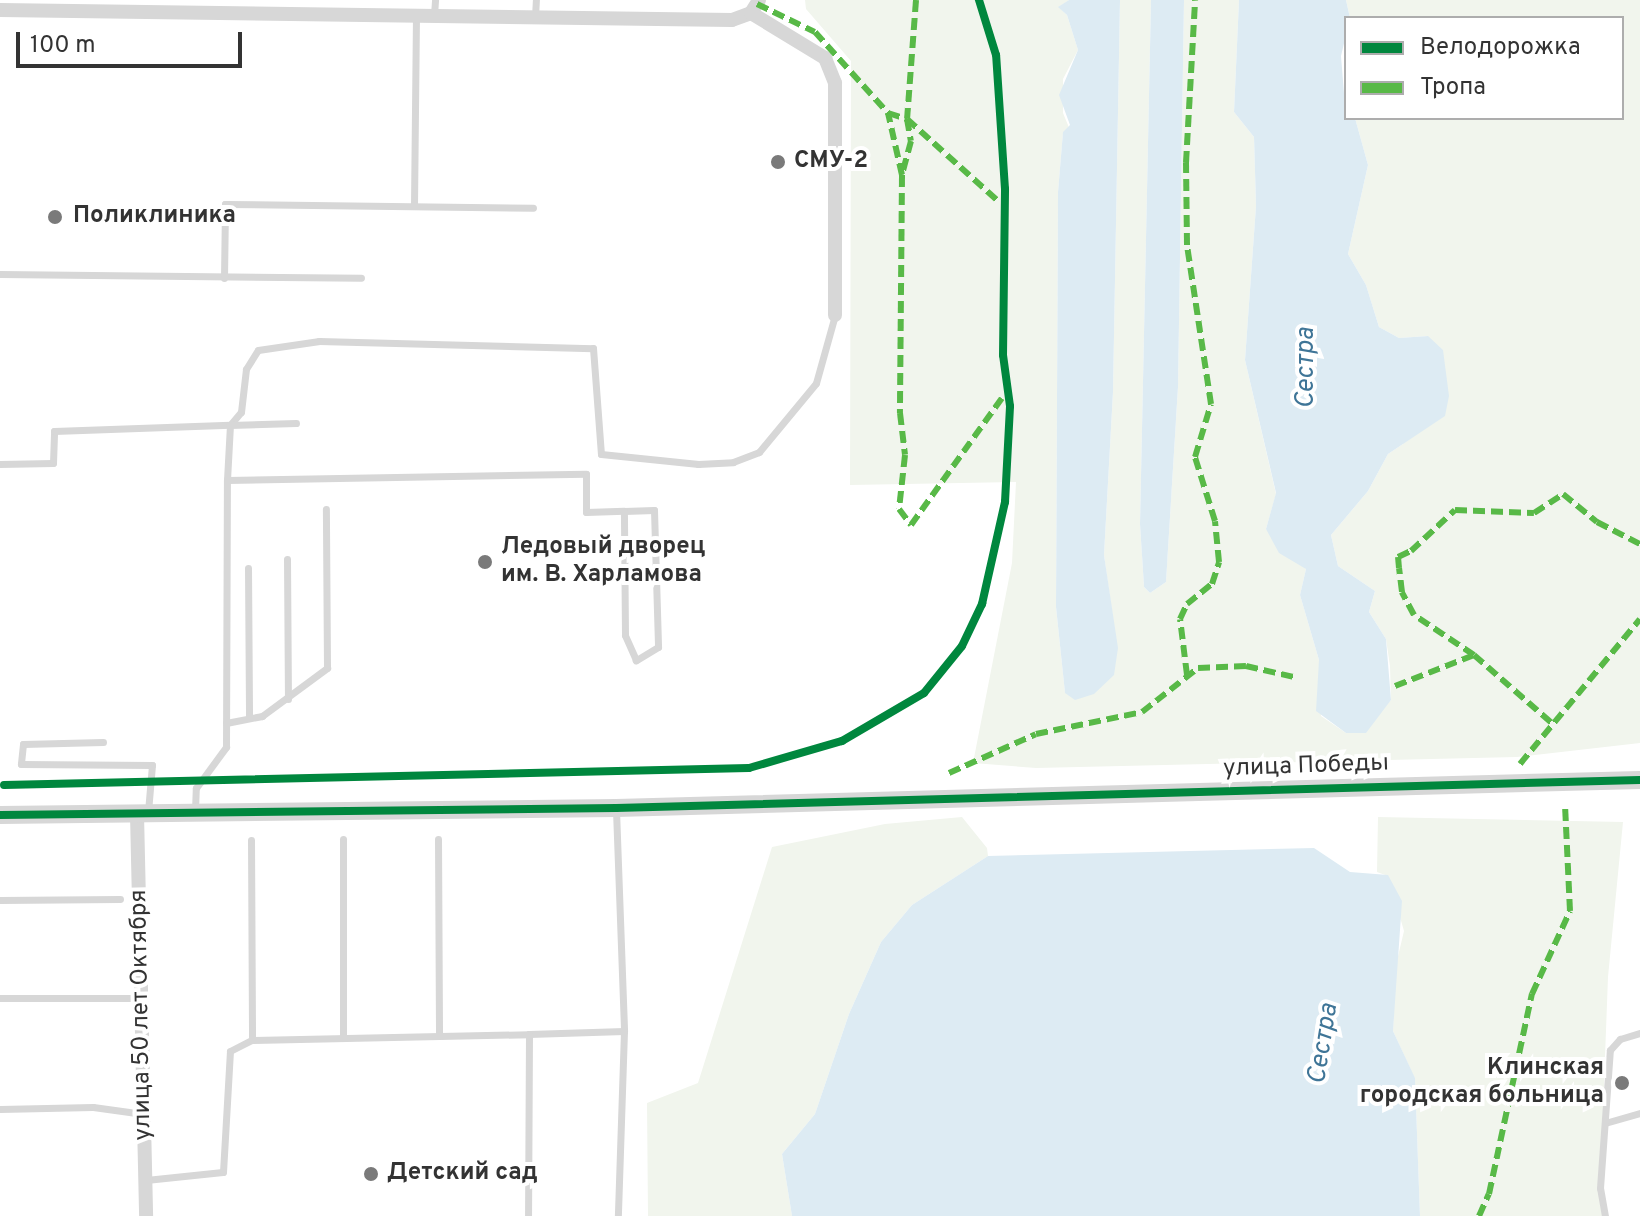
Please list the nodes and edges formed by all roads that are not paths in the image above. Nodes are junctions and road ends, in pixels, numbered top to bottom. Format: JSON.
{"nodes":[{"id":1,"x":536,"y":0,"type":"edge"},
{"id":2,"x":147,"y":6,"type":"edge"},
{"id":3,"x":220,"y":6,"type":"edge"},
{"id":4,"x":324,"y":6,"type":"edge"},
{"id":5,"x":7,"y":7,"type":"edge"},
{"id":6,"x":755,"y":7,"type":"edge"},
{"id":7,"x":434,"y":8,"type":"edge"},
{"id":8,"x":416,"y":14,"type":"junction"},
{"id":9,"x":535,"y":17,"type":"junction"},
{"id":10,"x":414,"y":206,"type":"junction"},
{"id":11,"x":533,"y":208,"type":"dead end"},
{"id":12,"x":0,"y":274,"type":"edge"},
{"id":13,"x":224,"y":278,"type":"junction"},
{"id":14,"x":361,"y":278,"type":"dead end"},
{"id":15,"x":835,"y":315,"type":"joint"},
{"id":16,"x":296,"y":423,"type":"dead end"},
{"id":17,"x":230,"y":425,"type":"junction"},
{"id":18,"x":0,"y":464,"type":"edge"},
{"id":19,"x":227,"y":480,"type":"junction"},
{"id":20,"x":326,"y":509,"type":"dead end"},
{"id":21,"x":624,"y":511,"type":"junction"},
{"id":22,"x":287,"y":559,"type":"dead end"},
{"id":23,"x":248,"y":568,"type":"dead end"},
{"id":24,"x":288,"y":699,"type":"junction"},
{"id":25,"x":249,"y":718,"type":"junction"},
{"id":26,"x":226,"y":723,"type":"junction"},
{"id":27,"x":103,"y":742,"type":"dead end"},
{"id":28,"x":1640,"y":780,"type":"edge"},
{"id":29,"x":616,"y":808,"type":"junction"},
{"id":30,"x":195,"y":813,"type":"junction"},
{"id":31,"x":143,"y":814,"type":"junction"},
{"id":32,"x":0,"y":815,"type":"edge"},
{"id":33,"x":343,"y":839,"type":"dead end"},
{"id":34,"x":438,"y":839,"type":"dead end"},
{"id":35,"x":251,"y":840,"type":"dead end"},
{"id":36,"x":120,"y":899,"type":"dead end"},
{"id":37,"x":0,"y":900,"type":"edge"},
{"id":38,"x":0,"y":998,"type":"edge"},
{"id":39,"x":141,"y":998,"type":"junction"},
{"id":40,"x":624,"y":1031,"type":"junction"},
{"id":41,"x":1640,"y":1033,"type":"edge"},
{"id":42,"x":439,"y":1034,"type":"junction"},
{"id":43,"x":529,"y":1034,"type":"junction"},
{"id":44,"x":343,"y":1037,"type":"junction"},
{"id":45,"x":252,"y":1040,"type":"junction"},
{"id":46,"x":0,"y":1109,"type":"edge"},
{"id":47,"x":1640,"y":1113,"type":"edge"},
{"id":48,"x":144,"y":1114,"type":"junction"},
{"id":49,"x":1605,"y":1123,"type":"junction"},
{"id":50,"x":145,"y":1180,"type":"junction"},
{"id":51,"x":146,"y":1216,"type":"edge"},
{"id":52,"x":528,"y":1216,"type":"edge"},
{"id":53,"x":618,"y":1216,"type":"edge"},
{"id":54,"x":1605,"y":1216,"type":"edge"}],
"edges":[{"from":1,"to":9,"type":"lane"},
{"from":2,"to":3,"type":"street"},
{"from":2,"to":5,"type":"street"},
{"from":3,"to":4,"type":"street"},
{"from":4,"to":8,"type":"street"},
{"from":6,"to":9,"type":"street"},
{"from":6,"to":15,"type":"street"},
{"from":7,"to":8,"type":"street"},
{"from":7,"to":9,"type":"street"},
{"from":8,"to":10,"type":"lane"},
{"from":10,"to":11,"type":"lane"},
{"from":10,"to":13,"type":"lane"},
{"from":12,"to":13,"type":"lane"},
{"from":13,"to":14,"type":"lane"},
{"from":15,"to":17,"type":"lane"},
{"from":16,"to":17,"type":"lane"},
{"from":17,"to":18,"type":"lane"},
{"from":17,"to":19,"type":"lane"},
{"from":19,"to":21,"type":"lane"},
{"from":19,"to":26,"type":"lane"},
{"from":20,"to":24,"type":"lane"},
{"from":21,"to":21,"type":"lane"},
{"from":22,"to":24,"type":"lane"},
{"from":23,"to":25,"type":"lane"},
{"from":24,"to":25,"type":"lane"},
{"from":25,"to":26,"type":"lane"},
{"from":26,"to":30,"type":"lane"},
{"from":27,"to":31,"type":"lane"},
{"from":28,"to":29,"type":"street","name":"улица Победы"},
{"from":29,"to":30,"type":"street","name":"улица Победы"},
{"from":29,"to":40,"type":"lane"},
{"from":30,"to":31,"type":"street","name":"улица Победы"},
{"from":31,"to":32,"type":"street","name":"улица Победы"},
{"from":31,"to":39,"type":"street","name":"улица 50 лет Октября"},
{"from":33,"to":44,"type":"lane"},
{"from":34,"to":42,"type":"lane"},
{"from":35,"to":45,"type":"lane"},
{"from":36,"to":37,"type":"lane"},
{"from":38,"to":39,"type":"lane"},
{"from":39,"to":48,"type":"street","name":"улица 50 лет Октября"},
{"from":40,"to":43,"type":"lane"},
{"from":40,"to":53,"type":"lane"},
{"from":41,"to":49,"type":"lane"},
{"from":42,"to":43,"type":"lane"},
{"from":42,"to":44,"type":"lane"},
{"from":43,"to":52,"type":"lane"},
{"from":44,"to":45,"type":"lane"},
{"from":45,"to":50,"type":"lane"},
{"from":46,"to":48,"type":"lane"},
{"from":47,"to":49,"type":"lane"},
{"from":48,"to":50,"type":"street","name":"улица 50 лет Октября"},
{"from":49,"to":54,"type":"lane"},
{"from":50,"to":51,"type":"street","name":"улица 50 лет Октября"}]}
